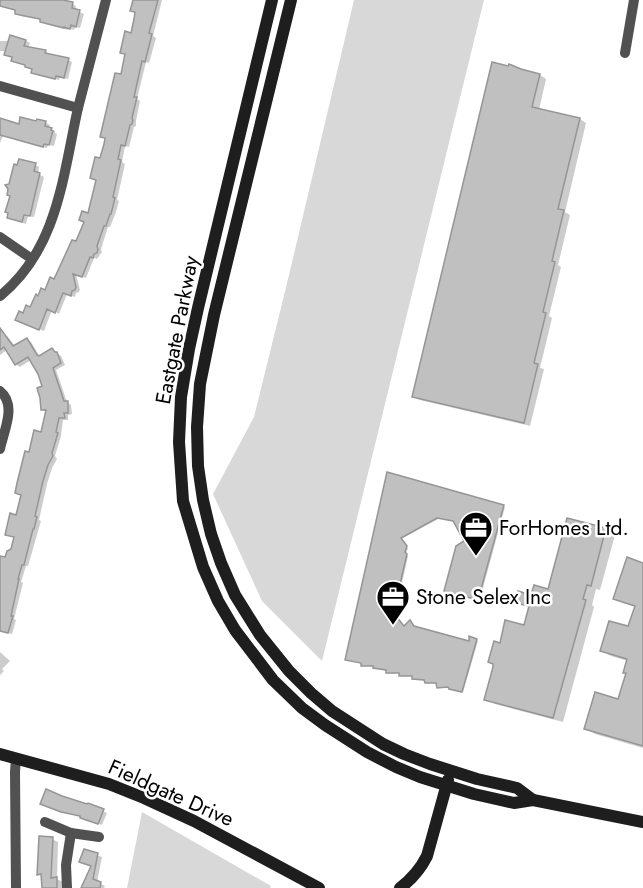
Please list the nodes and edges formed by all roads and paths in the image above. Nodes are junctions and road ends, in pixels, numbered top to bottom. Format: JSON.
{"nodes":[{"id":1,"x":106,"y":0,"type":"edge"},
{"id":2,"x":272,"y":0,"type":"edge"},
{"id":3,"x":291,"y":0,"type":"edge"},
{"id":4,"x":633,"y":0,"type":"edge"},
{"id":5,"x":625,"y":53,"type":"dead end"},
{"id":6,"x":0,"y":86,"type":"edge"},
{"id":7,"x":78,"y":108,"type":"junction"},
{"id":8,"x":0,"y":237,"type":"edge"},
{"id":9,"x":32,"y":259,"type":"junction"},
{"id":10,"x":0,"y":296,"type":"edge"},
{"id":11,"x":0,"y":391,"type":"edge"},
{"id":12,"x":0,"y":449,"type":"edge"},
{"id":13,"x":0,"y":753,"type":"edge"},
{"id":14,"x":16,"y":758,"type":"junction"},
{"id":15,"x":451,"y":771,"type":"junction"},
{"id":16,"x":447,"y":786,"type":"junction"},
{"id":17,"x":533,"y":800,"type":"junction"},
{"id":18,"x":45,"y":822,"type":"dead end"},
{"id":19,"x":643,"y":822,"type":"edge"},
{"id":20,"x":71,"y":833,"type":"junction"},
{"id":21,"x":99,"y":837,"type":"dead end"},
{"id":22,"x":15,"y":888,"type":"edge"},
{"id":23,"x":67,"y":888,"type":"edge"},
{"id":24,"x":319,"y":888,"type":"edge"},
{"id":25,"x":400,"y":888,"type":"edge"}],
"edges":[{"from":1,"to":7,"type":"street"},
{"from":2,"to":16,"type":"main road","name":"Eastgate Parkway"},
{"from":3,"to":15,"type":"main road","name":"Eastgate Parkway"},
{"from":4,"to":5,"type":"street"},
{"from":6,"to":7,"type":"street"},
{"from":7,"to":9,"type":"street"},
{"from":8,"to":9,"type":"street"},
{"from":9,"to":10,"type":"street"},
{"from":11,"to":12,"type":"street"},
{"from":13,"to":14,"type":"main road","name":"Fieldgate Drive"},
{"from":14,"to":22,"type":"street"},
{"from":14,"to":24,"type":"main road","name":"Fieldgate Drive"},
{"from":15,"to":16,"type":"main road"},
{"from":15,"to":17,"type":"main road","name":"Eastgate Parkway"},
{"from":16,"to":17,"type":"main road","name":"Eastgate Parkway"},
{"from":16,"to":25,"type":"main road"},
{"from":17,"to":19,"type":"main road","name":"Eastgate Parkway"},
{"from":18,"to":20,"type":"street"},
{"from":20,"to":21,"type":"street"},
{"from":20,"to":23,"type":"street"}]}
